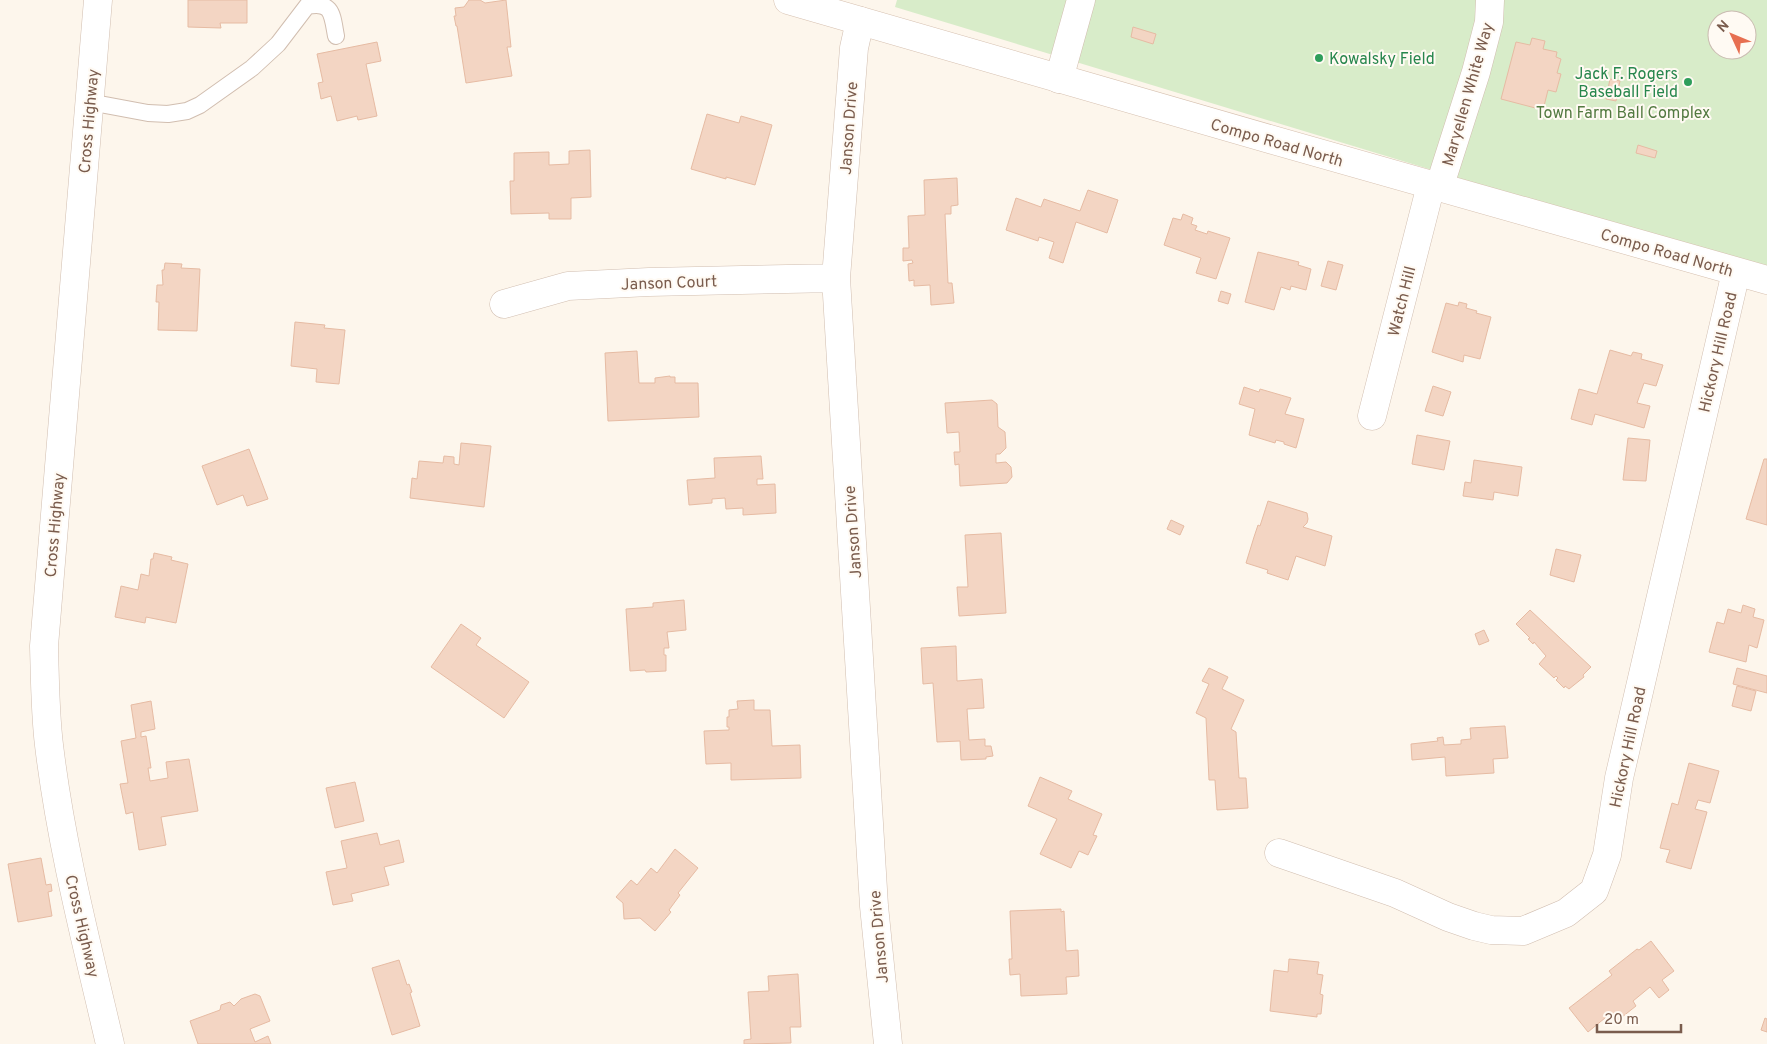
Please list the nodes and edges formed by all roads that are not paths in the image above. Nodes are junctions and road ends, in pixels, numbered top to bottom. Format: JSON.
{"nodes":[{"id":1,"x":98,"y":0,"type":"edge"},
{"id":2,"x":788,"y":0,"type":"edge"},
{"id":3,"x":1082,"y":0,"type":"edge"},
{"id":4,"x":1490,"y":0,"type":"edge"},
{"id":5,"x":860,"y":21,"type":"junction"},
{"id":6,"x":336,"y":36,"type":"dead end"},
{"id":7,"x":1060,"y":79,"type":"junction"},
{"id":8,"x":89,"y":102,"type":"junction"},
{"id":9,"x":1435,"y":187,"type":"junction"},
{"id":10,"x":1736,"y":272,"type":"junction"},
{"id":11,"x":836,"y":278,"type":"junction"},
{"id":12,"x":1767,"y":280,"type":"edge"},
{"id":13,"x":504,"y":304,"type":"dead end"},
{"id":14,"x":1372,"y":416,"type":"dead end"},
{"id":15,"x":1279,"y":853,"type":"dead end"},
{"id":16,"x":110,"y":1044,"type":"edge"},
{"id":17,"x":888,"y":1044,"type":"edge"}],
"edges":[{"from":1,"to":8,"type":"street","name":"Cross Highway"},
{"from":2,"to":5,"type":"street","name":"Compo Road North"},
{"from":3,"to":7,"type":"street"},
{"from":4,"to":9,"type":"street","name":"Maryellen White Way"},
{"from":5,"to":7,"type":"street","name":"Compo Road North"},
{"from":5,"to":11,"type":"street","name":"Janson Drive"},
{"from":6,"to":8,"type":"lane"},
{"from":7,"to":9,"type":"street","name":"Compo Road North"},
{"from":8,"to":16,"type":"street","name":"Cross Highway"},
{"from":9,"to":10,"type":"street","name":"Compo Road North"},
{"from":9,"to":14,"type":"street","name":"Watch Hill"},
{"from":10,"to":12,"type":"street","name":"Compo Road North"},
{"from":10,"to":15,"type":"street","name":"Hickory Hill Road"},
{"from":11,"to":13,"type":"street","name":"Janson Court"},
{"from":11,"to":17,"type":"street","name":"Janson Drive"}]}
